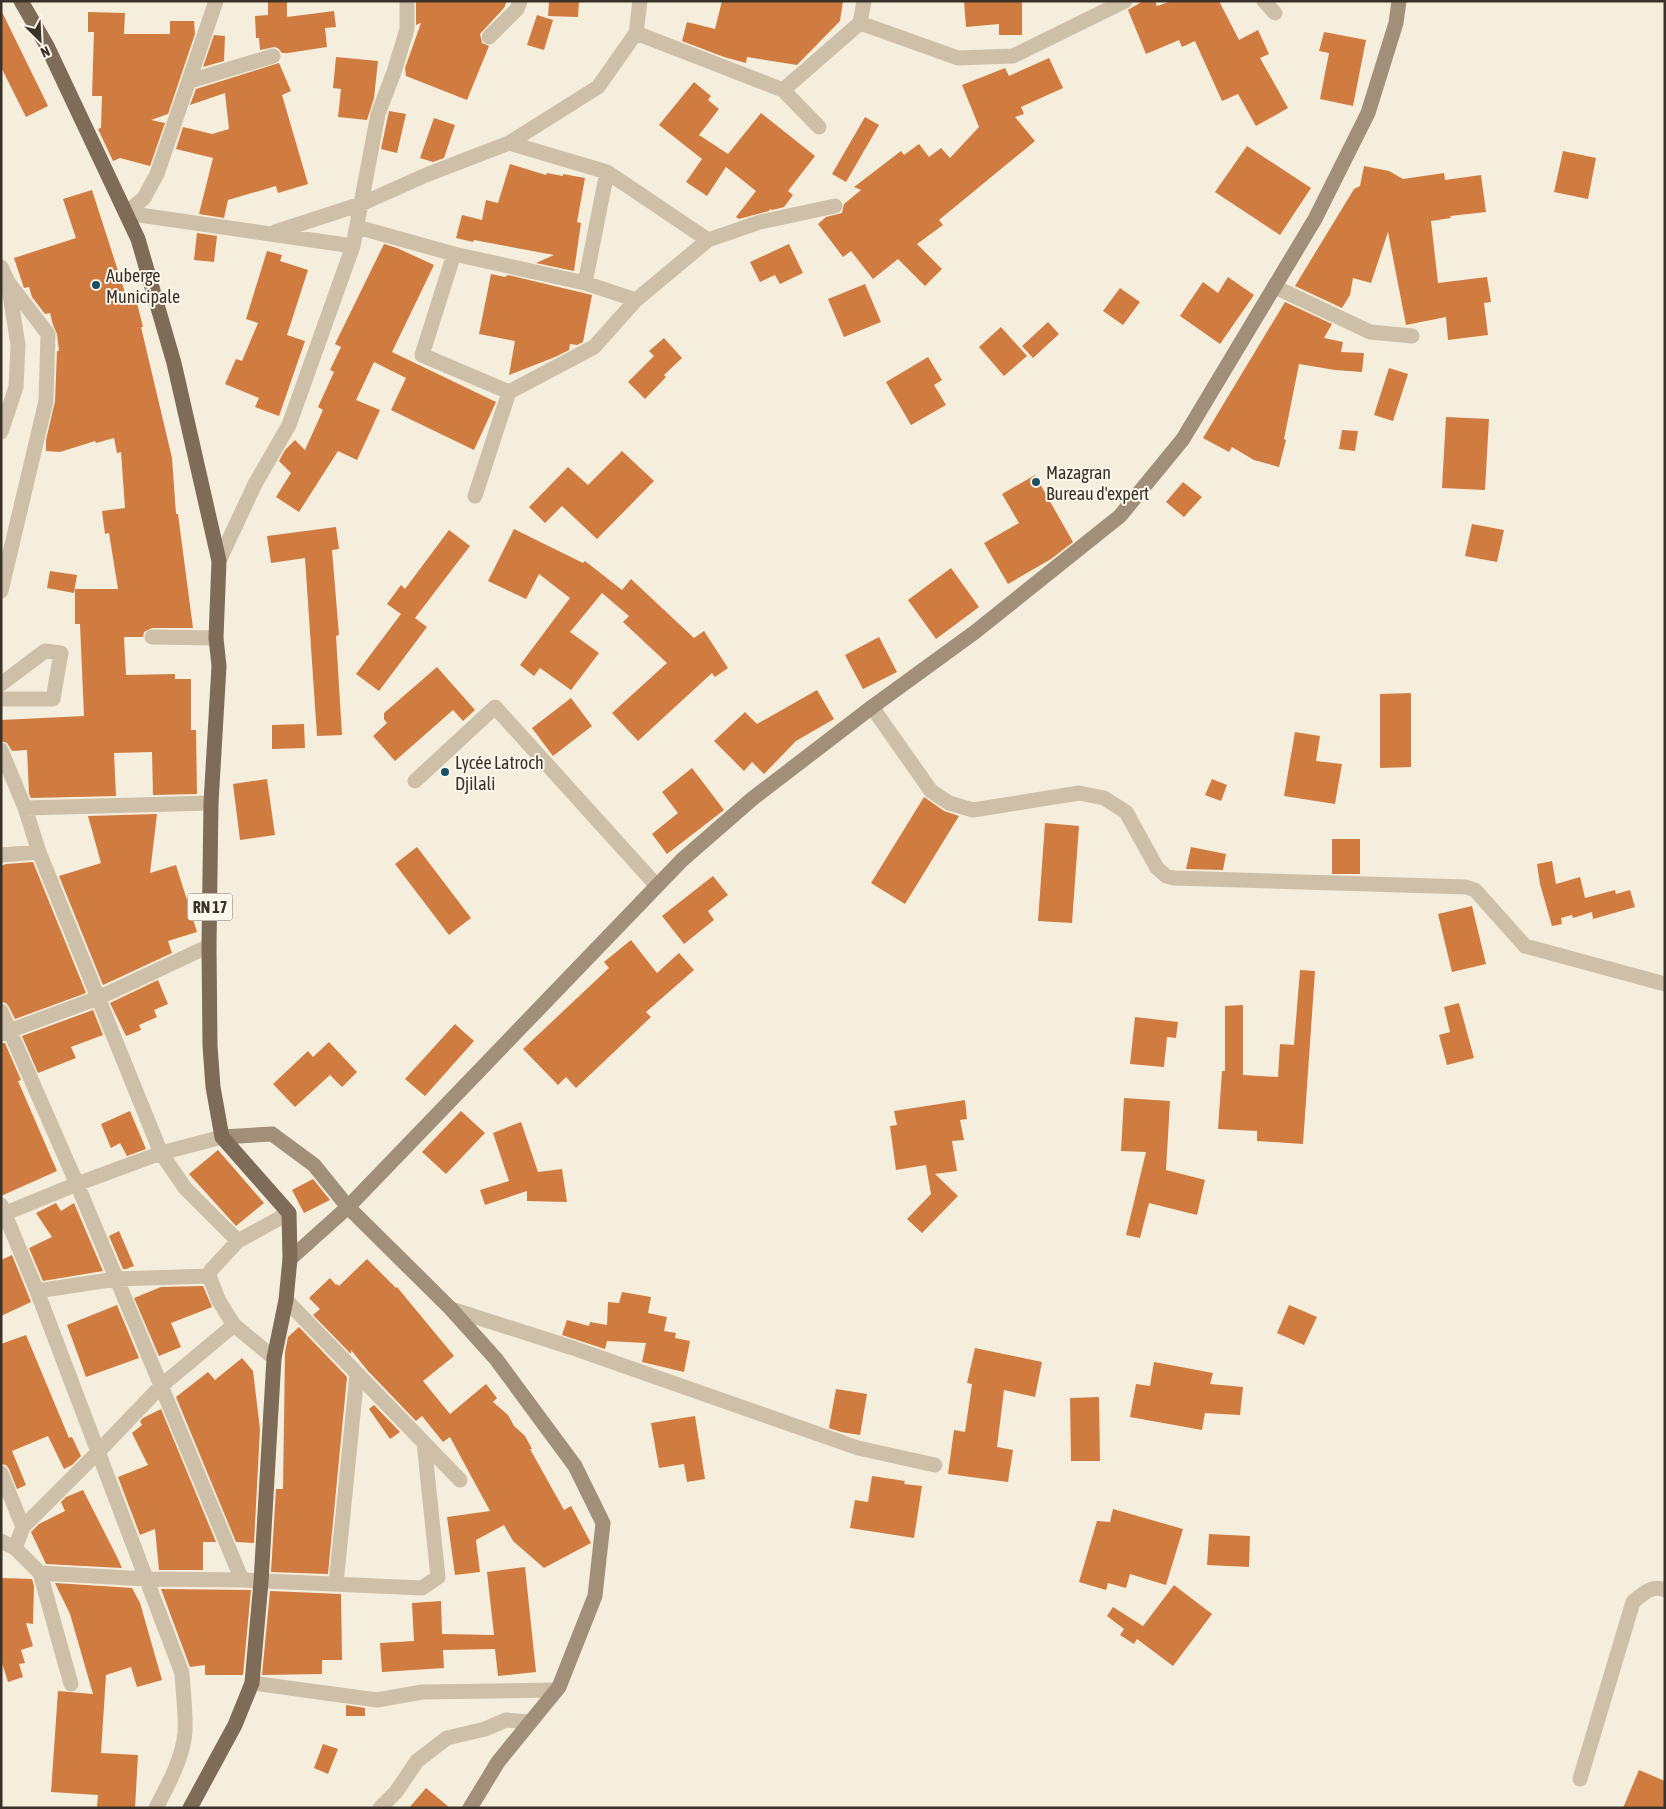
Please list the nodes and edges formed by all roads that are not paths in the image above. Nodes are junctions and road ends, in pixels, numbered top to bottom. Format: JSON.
{"nodes":[{"id":1,"x":20,"y":1,"type":"edge"},
{"id":2,"x":216,"y":1,"type":"edge"},
{"id":3,"x":407,"y":1,"type":"edge"},
{"id":4,"x":520,"y":1,"type":"edge"},
{"id":5,"x":640,"y":1,"type":"edge"},
{"id":6,"x":864,"y":1,"type":"edge"},
{"id":7,"x":1126,"y":1,"type":"edge"},
{"id":8,"x":1264,"y":1,"type":"edge"},
{"id":9,"x":1399,"y":1,"type":"edge"},
{"id":10,"x":1275,"y":13,"type":"dead end"},
{"id":11,"x":860,"y":23,"type":"junction"},
{"id":12,"x":636,"y":33,"type":"junction"},
{"id":13,"x":489,"y":37,"type":"dead end"},
{"id":14,"x":273,"y":56,"type":"dead end"},
{"id":15,"x":190,"y":81,"type":"junction"},
{"id":16,"x":782,"y":90,"type":"junction"},
{"id":17,"x":819,"y":127,"type":"dead end"},
{"id":18,"x":509,"y":144,"type":"junction"},
{"id":19,"x":607,"y":172,"type":"junction"},
{"id":20,"x":361,"y":204,"type":"junction"},
{"id":21,"x":835,"y":206,"type":"dead end"},
{"id":22,"x":126,"y":213,"type":"junction"},
{"id":23,"x":357,"y":227,"type":"junction"},
{"id":24,"x":272,"y":233,"type":"junction"},
{"id":25,"x":708,"y":240,"type":"junction"},
{"id":26,"x":353,"y":246,"type":"junction"},
{"id":27,"x":454,"y":254,"type":"junction"},
{"id":28,"x":1,"y":267,"type":"edge"},
{"id":29,"x":8,"y":282,"type":"junction"},
{"id":30,"x":585,"y":283,"type":"junction"},
{"id":31,"x":1275,"y":287,"type":"junction"},
{"id":32,"x":636,"y":300,"type":"junction"},
{"id":33,"x":1412,"y":336,"type":"dead end"},
{"id":34,"x":509,"y":392,"type":"junction"},
{"id":35,"x":2,"y":426,"type":"edge"},
{"id":36,"x":475,"y":496,"type":"dead end"},
{"id":37,"x":219,"y":561,"type":"junction"},
{"id":38,"x":1,"y":591,"type":"edge"},
{"id":39,"x":152,"y":637,"type":"dead end"},
{"id":40,"x":216,"y":638,"type":"junction"},
{"id":41,"x":1,"y":684,"type":"edge"},
{"id":42,"x":1,"y":699,"type":"edge"},
{"id":43,"x":872,"y":707,"type":"junction"},
{"id":44,"x":1,"y":750,"type":"edge"},
{"id":45,"x":415,"y":781,"type":"dead end"},
{"id":46,"x":212,"y":803,"type":"junction"},
{"id":47,"x":25,"y":808,"type":"junction"},
{"id":48,"x":39,"y":852,"type":"junction"},
{"id":49,"x":1,"y":855,"type":"edge"},
{"id":50,"x":657,"y":886,"type":"junction"},
{"id":51,"x":209,"y":946,"type":"junction"},
{"id":52,"x":1665,"y":984,"type":"edge"},
{"id":53,"x":98,"y":998,"type":"junction"},
{"id":54,"x":1,"y":1012,"type":"edge"},
{"id":55,"x":5,"y":1032,"type":"edge"},
{"id":56,"x":222,"y":1137,"type":"junction"},
{"id":57,"x":161,"y":1153,"type":"junction"},
{"id":58,"x":77,"y":1184,"type":"junction"},
{"id":59,"x":348,"y":1207,"type":"junction"},
{"id":60,"x":2,"y":1211,"type":"edge"},
{"id":61,"x":289,"y":1213,"type":"junction"},
{"id":62,"x":238,"y":1241,"type":"junction"},
{"id":63,"x":290,"y":1259,"type":"junction"},
{"id":64,"x":209,"y":1276,"type":"junction"},
{"id":65,"x":116,"y":1279,"type":"junction"},
{"id":66,"x":37,"y":1291,"type":"junction"},
{"id":67,"x":286,"y":1300,"type":"junction"},
{"id":68,"x":451,"y":1309,"type":"junction"},
{"id":69,"x":234,"y":1325,"type":"junction"},
{"id":70,"x":274,"y":1358,"type":"junction"},
{"id":71,"x":356,"y":1374,"type":"junction"},
{"id":72,"x":161,"y":1386,"type":"junction"},
{"id":73,"x":424,"y":1443,"type":"junction"},
{"id":74,"x":98,"y":1452,"type":"junction"},
{"id":75,"x":935,"y":1465,"type":"dead end"},
{"id":76,"x":1,"y":1473,"type":"edge"},
{"id":77,"x":460,"y":1480,"type":"dead end"},
{"id":78,"x":23,"y":1527,"type":"junction"},
{"id":79,"x":8,"y":1545,"type":"edge"},
{"id":80,"x":40,"y":1573,"type":"junction"},
{"id":81,"x":147,"y":1579,"type":"junction"},
{"id":82,"x":242,"y":1580,"type":"junction"},
{"id":83,"x":261,"y":1582,"type":"junction"},
{"id":84,"x":336,"y":1584,"type":"junction"},
{"id":85,"x":1665,"y":1590,"type":"edge"},
{"id":86,"x":252,"y":1683,"type":"junction"},
{"id":87,"x":71,"y":1684,"type":"dead end"},
{"id":88,"x":556,"y":1690,"type":"junction"},
{"id":89,"x":530,"y":1722,"type":"junction"},
{"id":90,"x":1580,"y":1779,"type":"dead end"},
{"id":91,"x":156,"y":1808,"type":"edge"},
{"id":92,"x":190,"y":1808,"type":"edge"},
{"id":93,"x":380,"y":1808,"type":"edge"},
{"id":94,"x":470,"y":1808,"type":"edge"}],
"edges":[{"from":1,"to":22,"type":"main road","number":"RN 17"},
{"from":2,"to":15,"type":"street"},
{"from":3,"to":20,"type":"street"},
{"from":4,"to":13,"type":"street"},
{"from":5,"to":12,"type":"street"},
{"from":6,"to":11,"type":"street"},
{"from":7,"to":11,"type":"street"},
{"from":8,"to":10,"type":"street"},
{"from":9,"to":31,"type":"main road"},
{"from":11,"to":16,"type":"street"},
{"from":12,"to":16,"type":"street"},
{"from":12,"to":18,"type":"street"},
{"from":14,"to":15,"type":"street"},
{"from":15,"to":22,"type":"street"},
{"from":16,"to":17,"type":"street"},
{"from":18,"to":19,"type":"street"},
{"from":18,"to":20,"type":"street"},
{"from":19,"to":25,"type":"street"},
{"from":19,"to":30,"type":"street"},
{"from":20,"to":23,"type":"street"},
{"from":20,"to":24,"type":"street"},
{"from":21,"to":25,"type":"street"},
{"from":22,"to":24,"type":"street"},
{"from":22,"to":37,"type":"main road","number":"RN 17"},
{"from":23,"to":26,"type":"street"},
{"from":23,"to":27,"type":"street"},
{"from":24,"to":26,"type":"street"},
{"from":25,"to":32,"type":"street"},
{"from":26,"to":37,"type":"street"},
{"from":27,"to":30,"type":"street"},
{"from":27,"to":34,"type":"street"},
{"from":28,"to":29,"type":"street"},
{"from":29,"to":35,"type":"street"},
{"from":29,"to":38,"type":"street"},
{"from":30,"to":32,"type":"street"},
{"from":31,"to":33,"type":"street"},
{"from":31,"to":43,"type":"main road"},
{"from":32,"to":34,"type":"street"},
{"from":34,"to":36,"type":"street"},
{"from":37,"to":40,"type":"main road","number":"RN 17"},
{"from":39,"to":40,"type":"street"},
{"from":40,"to":46,"type":"main road","number":"RN 17"},
{"from":41,"to":42,"type":"street"},
{"from":43,"to":50,"type":"main road"},
{"from":43,"to":52,"type":"street"},
{"from":44,"to":47,"type":"street"},
{"from":45,"to":50,"type":"street"},
{"from":46,"to":47,"type":"street"},
{"from":46,"to":51,"type":"main road","number":"RN 17"},
{"from":47,"to":48,"type":"street"},
{"from":48,"to":49,"type":"street"},
{"from":48,"to":53,"type":"street"},
{"from":50,"to":59,"type":"main road"},
{"from":51,"to":53,"type":"street"},
{"from":51,"to":56,"type":"main road","number":"RN 17"},
{"from":53,"to":55,"type":"street"},
{"from":53,"to":57,"type":"street"},
{"from":54,"to":55,"type":"street"},
{"from":55,"to":58,"type":"street"},
{"from":56,"to":57,"type":"street"},
{"from":56,"to":59,"type":"main road"},
{"from":56,"to":61,"type":"main road"},
{"from":57,"to":58,"type":"street"},
{"from":57,"to":62,"type":"street"},
{"from":58,"to":60,"type":"street"},
{"from":58,"to":65,"type":"street"},
{"from":59,"to":63,"type":"main road"},
{"from":59,"to":68,"type":"main road"},
{"from":60,"to":66,"type":"street"},
{"from":61,"to":62,"type":"street"},
{"from":61,"to":63,"type":"main road"},
{"from":62,"to":64,"type":"street"},
{"from":63,"to":67,"type":"main road"},
{"from":64,"to":65,"type":"street"},
{"from":64,"to":69,"type":"street"},
{"from":65,"to":66,"type":"street"},
{"from":65,"to":72,"type":"street"},
{"from":66,"to":74,"type":"street"},
{"from":67,"to":70,"type":"main road"},
{"from":67,"to":71,"type":"street"},
{"from":68,"to":75,"type":"street"},
{"from":68,"to":88,"type":"main road"},
{"from":69,"to":70,"type":"street"},
{"from":69,"to":72,"type":"street"},
{"from":70,"to":83,"type":"main road"},
{"from":71,"to":73,"type":"street"},
{"from":71,"to":84,"type":"street"},
{"from":72,"to":74,"type":"street"},
{"from":72,"to":82,"type":"street"},
{"from":73,"to":77,"type":"street"},
{"from":73,"to":84,"type":"street"},
{"from":74,"to":78,"type":"street"},
{"from":74,"to":81,"type":"street"},
{"from":76,"to":78,"type":"street"},
{"from":78,"to":79,"type":"street"},
{"from":79,"to":80,"type":"street"},
{"from":80,"to":81,"type":"street"},
{"from":80,"to":87,"type":"street"},
{"from":81,"to":82,"type":"street"},
{"from":81,"to":91,"type":"street"},
{"from":82,"to":83,"type":"street"},
{"from":83,"to":84,"type":"street"},
{"from":83,"to":86,"type":"main road"},
{"from":85,"to":90,"type":"street"},
{"from":86,"to":88,"type":"street"},
{"from":86,"to":92,"type":"main road"},
{"from":88,"to":89,"type":"main road"},
{"from":89,"to":93,"type":"street"},
{"from":89,"to":94,"type":"main road"}]}
